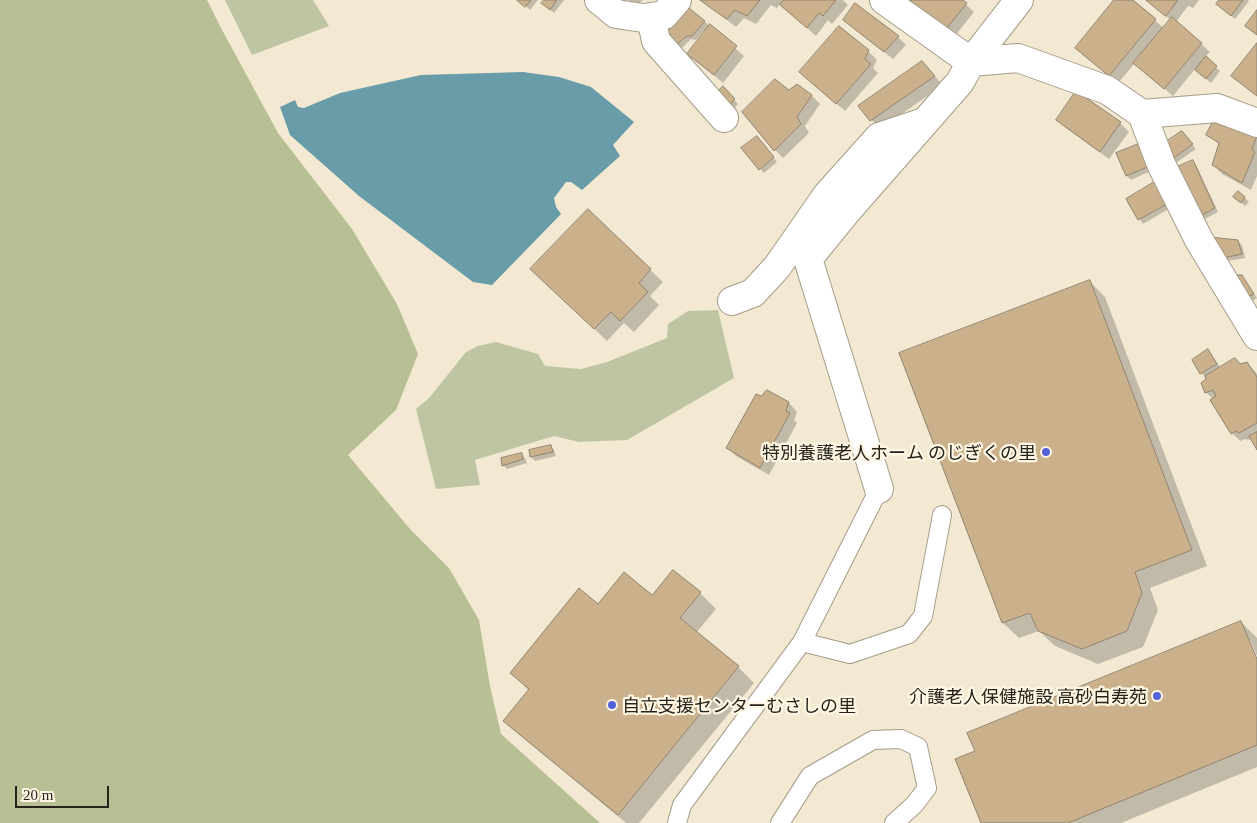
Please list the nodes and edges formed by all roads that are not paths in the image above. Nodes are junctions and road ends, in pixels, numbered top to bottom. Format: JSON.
{"nodes":[{"id":1,"x":599,"y":0,"type":"edge"},
{"id":2,"x":677,"y":0,"type":"edge"},
{"id":3,"x":884,"y":0,"type":"edge"},
{"id":4,"x":1019,"y":0,"type":"edge"},
{"id":5,"x":651,"y":17,"type":"junction"},
{"id":6,"x":971,"y":62,"type":"junction"},
{"id":7,"x":1142,"y":114,"type":"junction"},
{"id":8,"x":724,"y":118,"type":"dead end"},
{"id":9,"x":925,"y":122,"type":"junction"},
{"id":10,"x":1257,"y":123,"type":"edge"},
{"id":11,"x":732,"y":301,"type":"dead end"},
{"id":12,"x":1257,"y":336,"type":"edge"},
{"id":13,"x":879,"y":489,"type":"joint"},
{"id":14,"x":942,"y":515,"type":"dead end"},
{"id":15,"x":802,"y":642,"type":"junction"},
{"id":16,"x":677,"y":823,"type":"edge"},
{"id":17,"x":780,"y":823,"type":"edge"},
{"id":18,"x":894,"y":823,"type":"edge"}],
"edges":[{"from":1,"to":5,"type":"street"},
{"from":2,"to":5,"type":"street"},
{"from":3,"to":6,"type":"street"},
{"from":4,"to":6,"type":"street"},
{"from":5,"to":8,"type":"street"},
{"from":6,"to":7,"type":"street"},
{"from":6,"to":9,"type":"street"},
{"from":7,"to":10,"type":"street"},
{"from":7,"to":12,"type":"street"},
{"from":9,"to":11,"type":"street"},
{"from":9,"to":13,"type":"street"},
{"from":13,"to":15,"type":"lane"},
{"from":14,"to":15,"type":"lane"},
{"from":15,"to":16,"type":"lane"},
{"from":17,"to":18,"type":"lane"}]}
